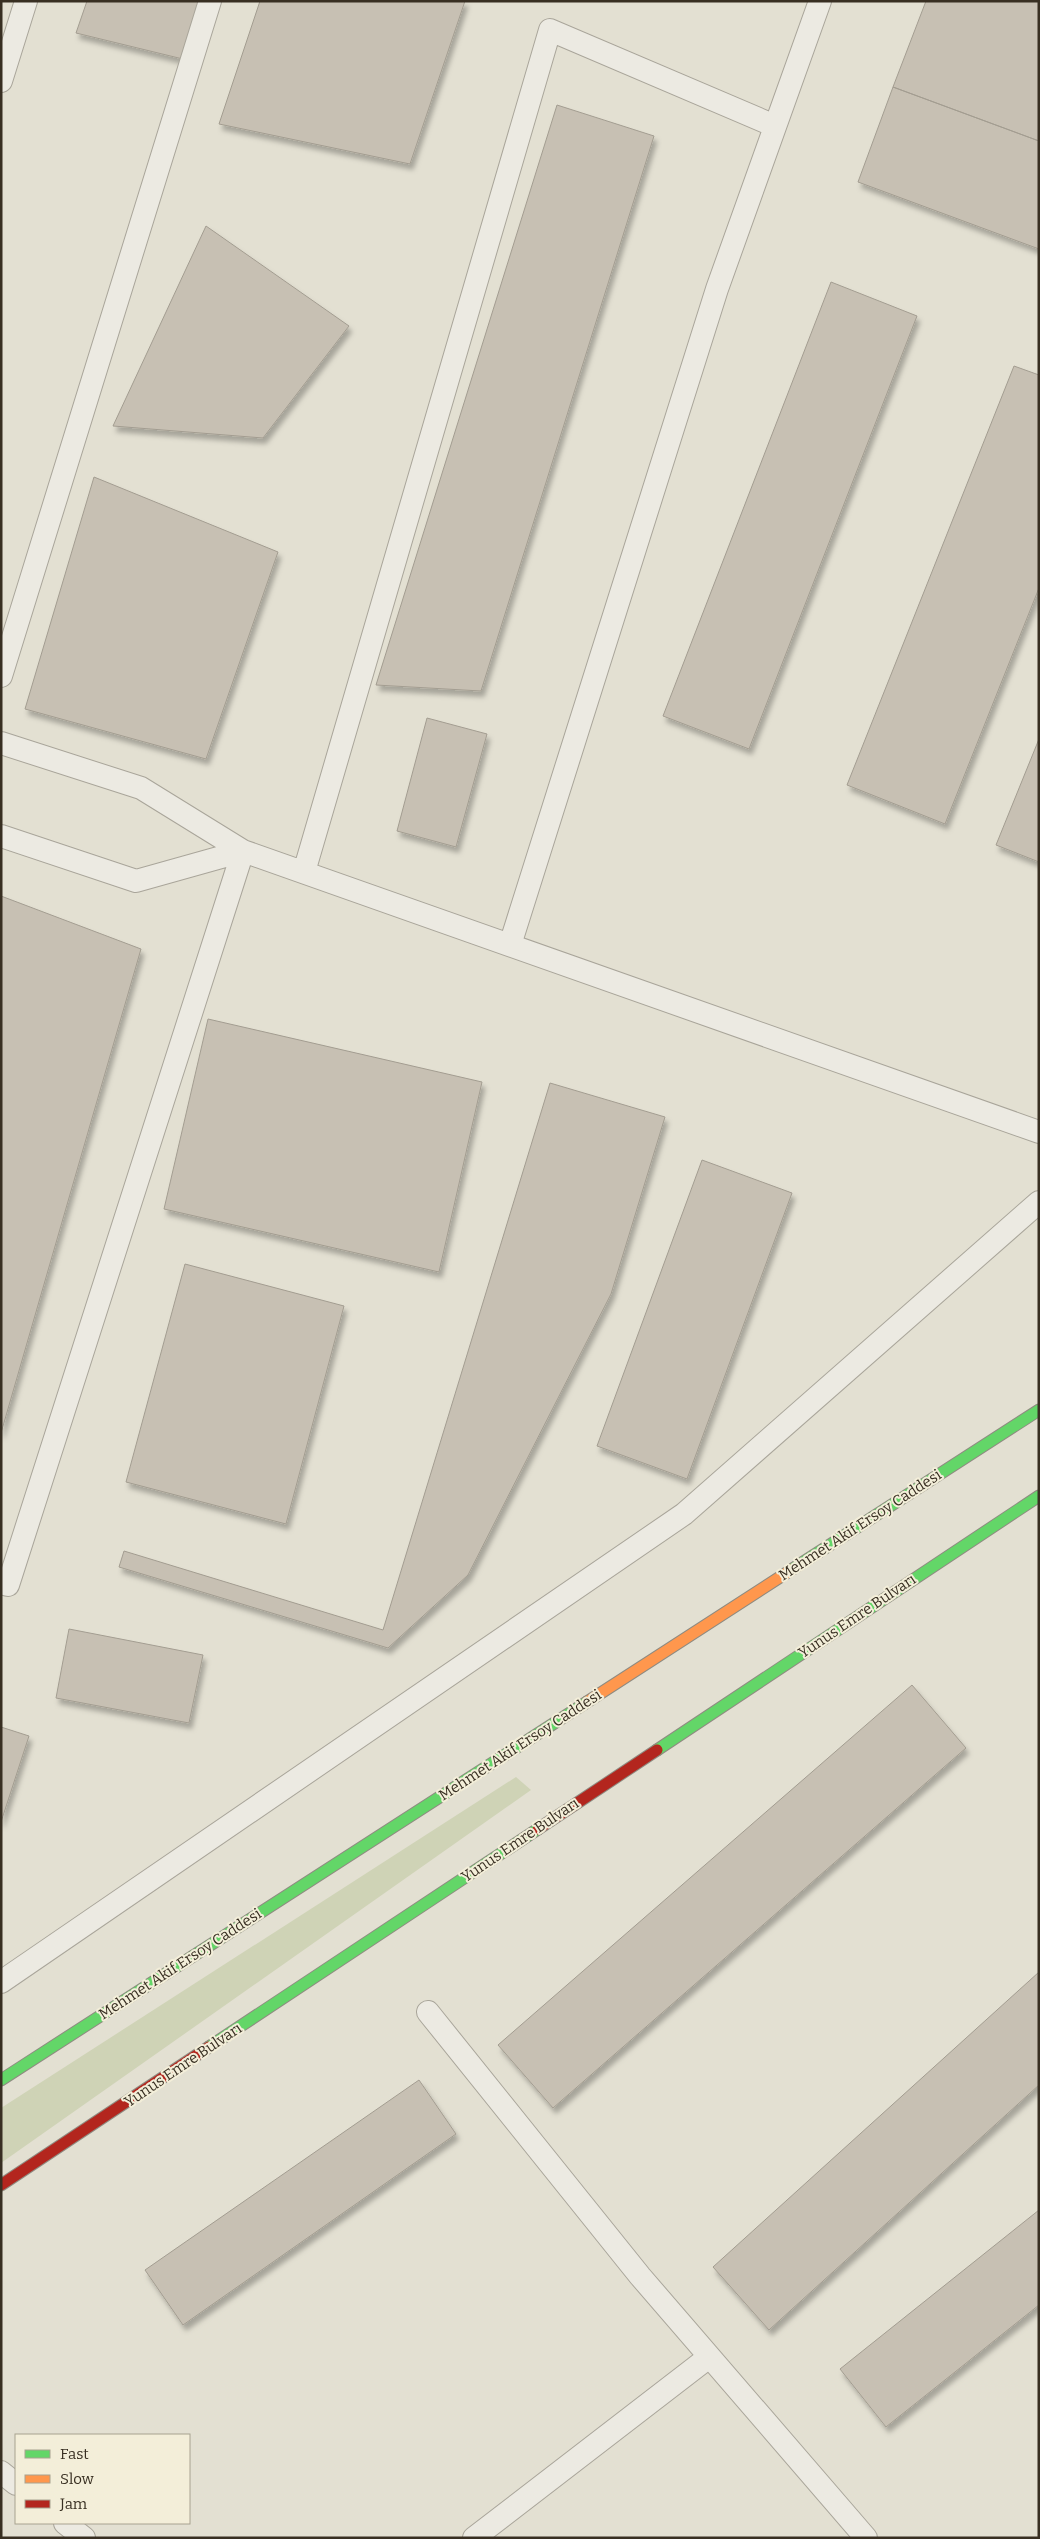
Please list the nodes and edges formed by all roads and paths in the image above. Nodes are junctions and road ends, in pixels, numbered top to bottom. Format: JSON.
{"nodes":[{"id":1,"x":26,"y":1,"type":"edge"},
{"id":2,"x":210,"y":1,"type":"edge"},
{"id":3,"x":820,"y":1,"type":"edge"},
{"id":4,"x":1,"y":81,"type":"edge"},
{"id":5,"x":775,"y":126,"type":"junction"},
{"id":6,"x":1,"y":676,"type":"edge"},
{"id":7,"x":1,"y":743,"type":"edge"},
{"id":8,"x":1,"y":836,"type":"edge"},
{"id":9,"x":242,"y":850,"type":"junction"},
{"id":10,"x":304,"y":872,"type":"junction"},
{"id":11,"x":510,"y":945,"type":"junction"},
{"id":12,"x":1039,"y":1132,"type":"edge"},
{"id":13,"x":1039,"y":1202,"type":"edge"},
{"id":14,"x":1039,"y":1410,"type":"edge"},
{"id":15,"x":1039,"y":1496,"type":"edge"},
{"id":16,"x":1,"y":1583,"type":"edge"},
{"id":17,"x":1,"y":1982,"type":"edge"},
{"id":18,"x":428,"y":2012,"type":"dead end"},
{"id":19,"x":1,"y":2080,"type":"edge"},
{"id":20,"x":1,"y":2185,"type":"edge"},
{"id":21,"x":709,"y":2357,"type":"junction"},
{"id":22,"x":1,"y":2472,"type":"edge"},
{"id":23,"x":15,"y":2483,"type":"edge"},
{"id":24,"x":66,"y":2524,"type":"edge"},
{"id":25,"x":84,"y":2538,"type":"edge"},
{"id":26,"x":474,"y":2538,"type":"edge"},
{"id":27,"x":866,"y":2538,"type":"edge"}],
"edges":[{"from":1,"to":4,"type":"lane"},
{"from":2,"to":6,"type":"lane"},
{"from":3,"to":5,"type":"lane"},
{"from":5,"to":10,"type":"lane"},
{"from":5,"to":11,"type":"lane"},
{"from":7,"to":9,"type":"lane"},
{"from":8,"to":9,"type":"lane"},
{"from":9,"to":10,"type":"lane"},
{"from":9,"to":16,"type":"lane"},
{"from":10,"to":11,"type":"lane"},
{"from":11,"to":12,"type":"lane"},
{"from":13,"to":17,"type":"lane"},
{"from":14,"to":19,"type":"main road","name":"Mehmet Akif Ersoy Caddesi"},
{"from":15,"to":20,"type":"main road","name":"Yunus Emre Bulvarı"},
{"from":18,"to":21,"type":"lane"},
{"from":21,"to":26,"type":"lane"},
{"from":21,"to":27,"type":"lane"},
{"from":22,"to":23,"type":"lane"},
{"from":24,"to":25,"type":"lane"}]}
